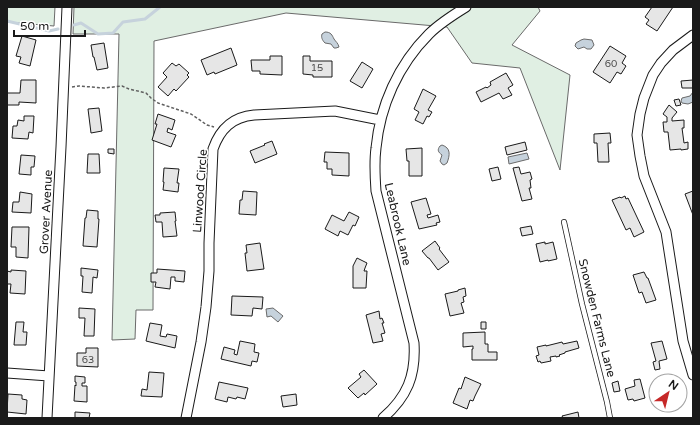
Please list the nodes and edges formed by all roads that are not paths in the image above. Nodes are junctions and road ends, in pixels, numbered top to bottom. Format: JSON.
{"nodes":[{"id":1,"x":67,"y":7,"type":"edge"},
{"id":2,"x":466,"y":7,"type":"edge"},
{"id":3,"x":693,"y":35,"type":"edge"},
{"id":4,"x":380,"y":120,"type":"junction"},
{"id":5,"x":564,"y":222,"type":"dead end"},
{"id":6,"x":7,"y":373,"type":"edge"},
{"id":7,"x":693,"y":375,"type":"edge"},
{"id":8,"x":49,"y":376,"type":"junction"},
{"id":9,"x":48,"y":418,"type":"edge"},
{"id":10,"x":186,"y":418,"type":"edge"},
{"id":11,"x":383,"y":418,"type":"edge"},
{"id":12,"x":610,"y":418,"type":"edge"}],
"edges":[{"from":1,"to":8,"type":"street","name":"Grover Avenue"},
{"from":2,"to":4,"type":"street","name":"Leabrook Lane"},
{"from":3,"to":7,"type":"street"},
{"from":4,"to":10,"type":"street","name":"Linwood Circle"},
{"from":4,"to":11,"type":"street","name":"Leabrook Lane"},
{"from":5,"to":12,"type":"lane","name":"Snowden Farms Lane"},
{"from":6,"to":8,"type":"street"},
{"from":8,"to":9,"type":"street","name":"Grover Avenue"}]}
